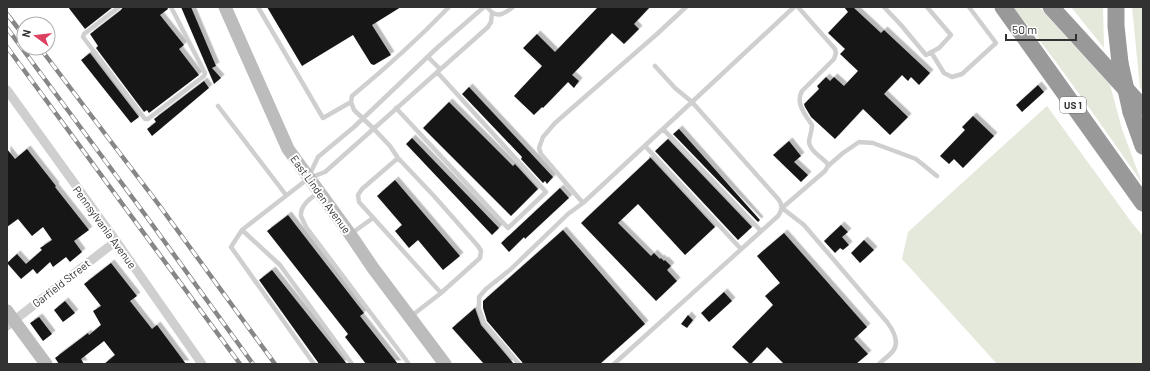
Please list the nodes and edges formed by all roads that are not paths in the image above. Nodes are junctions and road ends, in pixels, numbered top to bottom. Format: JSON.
{"nodes":[{"id":1,"x":119,"y":7,"type":"edge"},
{"id":2,"x":171,"y":7,"type":"edge"},
{"id":3,"x":225,"y":7,"type":"edge"},
{"id":4,"x":258,"y":7,"type":"edge"},
{"id":5,"x":449,"y":7,"type":"edge"},
{"id":6,"x":484,"y":7,"type":"edge"},
{"id":7,"x":487,"y":7,"type":"edge"},
{"id":8,"x":513,"y":7,"type":"edge"},
{"id":9,"x":686,"y":7,"type":"edge"},
{"id":10,"x":794,"y":7,"type":"edge"},
{"id":11,"x":798,"y":7,"type":"edge"},
{"id":12,"x":884,"y":7,"type":"edge"},
{"id":13,"x":928,"y":7,"type":"edge"},
{"id":14,"x":969,"y":7,"type":"edge"},
{"id":15,"x":1003,"y":7,"type":"edge"},
{"id":16,"x":1051,"y":7,"type":"edge"},
{"id":17,"x":1116,"y":7,"type":"edge"},
{"id":18,"x":492,"y":13,"type":"junction"},
{"id":19,"x":931,"y":52,"type":"junction"},
{"id":20,"x":428,"y":57,"type":"junction"},
{"id":21,"x":655,"y":66,"type":"dead end"},
{"id":22,"x":438,"y":70,"type":"junction"},
{"id":23,"x":7,"y":90,"type":"edge"},
{"id":24,"x":351,"y":102,"type":"junction"},
{"id":25,"x":692,"y":102,"type":"junction"},
{"id":26,"x":218,"y":106,"type":"dead end"},
{"id":27,"x":396,"y":108,"type":"junction"},
{"id":28,"x":1137,"y":110,"type":"edge"},
{"id":29,"x":363,"y":118,"type":"junction"},
{"id":30,"x":374,"y":128,"type":"junction"},
{"id":31,"x":663,"y":129,"type":"junction"},
{"id":32,"x":645,"y":146,"type":"junction"},
{"id":33,"x":1143,"y":146,"type":"edge"},
{"id":34,"x":398,"y":158,"type":"junction"},
{"id":35,"x":828,"y":166,"type":"junction"},
{"id":36,"x":937,"y":176,"type":"dead end"},
{"id":37,"x":309,"y":178,"type":"junction"},
{"id":38,"x":319,"y":192,"type":"junction"},
{"id":39,"x":286,"y":195,"type":"junction"},
{"id":40,"x":583,"y":203,"type":"junction"},
{"id":41,"x":1143,"y":204,"type":"edge"},
{"id":42,"x":782,"y":208,"type":"junction"},
{"id":43,"x":373,"y":218,"type":"junction"},
{"id":44,"x":242,"y":230,"type":"junction"},
{"id":45,"x":761,"y":231,"type":"junction"},
{"id":46,"x":350,"y":234,"type":"junction"},
{"id":47,"x":116,"y":241,"type":"junction"},
{"id":48,"x":741,"y":248,"type":"junction"},
{"id":49,"x":441,"y":293,"type":"junction"},
{"id":50,"x":410,"y":317,"type":"junction"},
{"id":51,"x":9,"y":319,"type":"edge"},
{"id":52,"x":46,"y":364,"type":"edge"},
{"id":53,"x":202,"y":364,"type":"edge"},
{"id":54,"x":314,"y":364,"type":"edge"},
{"id":55,"x":352,"y":364,"type":"edge"},
{"id":56,"x":409,"y":364,"type":"edge"},
{"id":57,"x":445,"y":364,"type":"edge"},
{"id":58,"x":519,"y":364,"type":"edge"},
{"id":59,"x":614,"y":364,"type":"edge"},
{"id":60,"x":879,"y":364,"type":"edge"}],
"edges":[{"from":1,"to":2,"type":"lane"},
{"from":3,"to":37,"type":"street","name":"East Linden Avenue"},
{"from":4,"to":24,"type":"lane"},
{"from":5,"to":24,"type":"lane"},
{"from":6,"to":20,"type":"lane"},
{"from":7,"to":18,"type":"lane"},
{"from":8,"to":18,"type":"lane"},
{"from":9,"to":40,"type":"lane"},
{"from":10,"to":25,"type":"lane"},
{"from":11,"to":35,"type":"lane"},
{"from":12,"to":19,"type":"lane"},
{"from":13,"to":19,"type":"lane"},
{"from":14,"to":19,"type":"lane"},
{"from":15,"to":41,"type":"highway","number":"US 1"},
{"from":16,"to":28,"type":"highway"},
{"from":17,"to":28,"type":"highway","bridge":true},
{"from":18,"to":22,"type":"lane"},
{"from":20,"to":22,"type":"lane"},
{"from":20,"to":29,"type":"lane"},
{"from":21,"to":25,"type":"lane"},
{"from":22,"to":27,"type":"lane"},
{"from":22,"to":27,"type":"lane"},
{"from":23,"to":47,"type":"street","name":"Pennsylvania Avenue"},
{"from":24,"to":29,"type":"lane"},
{"from":25,"to":31,"type":"lane"},
{"from":25,"to":42,"type":"lane"},
{"from":26,"to":39,"type":"lane"},
{"from":27,"to":30,"type":"lane"},
{"from":28,"to":33,"type":"highway"},
{"from":29,"to":30,"type":"lane"},
{"from":29,"to":37,"type":"lane"},
{"from":30,"to":34,"type":"lane"},
{"from":30,"to":37,"type":"lane"},
{"from":31,"to":32,"type":"lane"},
{"from":31,"to":45,"type":"lane"},
{"from":32,"to":40,"type":"lane"},
{"from":32,"to":48,"type":"lane"},
{"from":34,"to":43,"type":"lane"},
{"from":34,"to":49,"type":"lane"},
{"from":35,"to":36,"type":"lane"},
{"from":35,"to":42,"type":"lane"},
{"from":37,"to":38,"type":"street","name":"East Linden Avenue"},
{"from":37,"to":39,"type":"lane"},
{"from":38,"to":46,"type":"street","name":"East Linden Avenue"},
{"from":38,"to":56,"type":"lane"},
{"from":39,"to":44,"type":"lane"},
{"from":40,"to":58,"type":"lane"},
{"from":42,"to":45,"type":"lane"},
{"from":42,"to":60,"type":"lane"},
{"from":43,"to":46,"type":"lane"},
{"from":43,"to":49,"type":"lane"},
{"from":44,"to":54,"type":"lane"},
{"from":44,"to":55,"type":"lane"},
{"from":45,"to":48,"type":"lane"},
{"from":46,"to":50,"type":"street","name":"East Linden Avenue"},
{"from":47,"to":51,"type":"street","name":"Garfield Street"},
{"from":47,"to":53,"type":"street","name":"Pennsylvania Avenue"},
{"from":48,"to":59,"type":"lane"},
{"from":49,"to":50,"type":"lane"},
{"from":50,"to":57,"type":"street","name":"East Linden Avenue"},
{"from":51,"to":52,"type":"street"}]}
